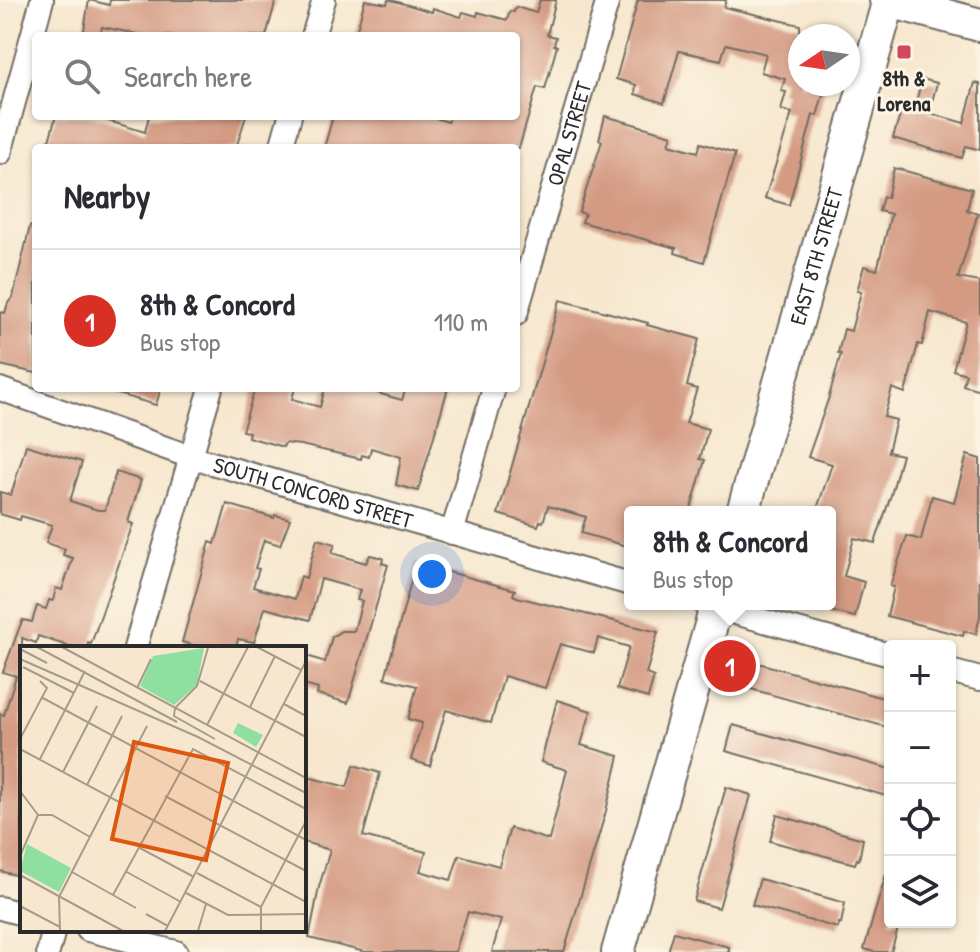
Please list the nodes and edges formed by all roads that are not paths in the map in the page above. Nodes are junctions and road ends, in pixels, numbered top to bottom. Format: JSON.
{"nodes":[{"id":1,"x":42,"y":0,"type":"edge"},
{"id":2,"x":324,"y":0,"type":"edge"},
{"id":3,"x":608,"y":0,"type":"edge"},
{"id":4,"x":888,"y":0,"type":"edge"},
{"id":5,"x":980,"y":25,"type":"edge"},
{"id":6,"x":33,"y":32,"type":"edge"},
{"id":7,"x":314,"y":32,"type":"edge"},
{"id":8,"x":32,"y":36,"type":"edge"},
{"id":9,"x":289,"y":120,"type":"edge"},
{"id":10,"x":282,"y":144,"type":"edge"},
{"id":11,"x":0,"y":153,"type":"edge"},
{"id":12,"x":520,"y":300,"type":"edge"},
{"id":13,"x":0,"y":389,"type":"edge"},
{"id":14,"x":210,"y":392,"type":"edge"},
{"id":15,"x":493,"y":392,"type":"edge"},
{"id":16,"x":191,"y":457,"type":"junction"},
{"id":17,"x":745,"y":506,"type":"edge"},
{"id":18,"x":452,"y":533,"type":"junction"},
{"id":19,"x":624,"y":582,"type":"edge"},
{"id":20,"x":710,"y":610,"type":"edge"},
{"id":21,"x":729,"y":610,"type":"edge"},
{"id":22,"x":136,"y":646,"type":"edge"},
{"id":23,"x":884,"y":653,"type":"edge"},
{"id":24,"x":956,"y":673,"type":"edge"},
{"id":25,"x":980,"y":679,"type":"edge"},
{"id":26,"x":0,"y":908,"type":"edge"},
{"id":27,"x":20,"y":913,"type":"edge"},
{"id":28,"x":53,"y":932,"type":"edge"},
{"id":29,"x":96,"y":932,"type":"edge"},
{"id":30,"x":48,"y":952,"type":"edge"},
{"id":31,"x":176,"y":952,"type":"edge"},
{"id":32,"x":618,"y":952,"type":"edge"}],
"edges":[{"from":1,"to":6,"type":"street"},
{"from":2,"to":7,"type":"street"},
{"from":3,"to":12,"type":"street","name":"OPAL STREET"},
{"from":4,"to":5,"type":"main road"},
{"from":4,"to":17,"type":"main road","name":"EAST 8TH STREET"},
{"from":8,"to":11,"type":"street"},
{"from":9,"to":10,"type":"street"},
{"from":13,"to":16,"type":"street","name":"SOUTH CONCORD STREET"},
{"from":14,"to":16,"type":"street"},
{"from":15,"to":18,"type":"street"},
{"from":16,"to":18,"type":"street","name":"SOUTH CONCORD STREET"},
{"from":16,"to":22,"type":"street"},
{"from":18,"to":19,"type":"street","name":"SOUTH CONCORD STREET"},
{"from":20,"to":32,"type":"main road"},
{"from":21,"to":23,"type":"street"},
{"from":24,"to":25,"type":"street"},
{"from":26,"to":27,"type":"street"},
{"from":28,"to":30,"type":"street"},
{"from":29,"to":31,"type":"street"}]}
